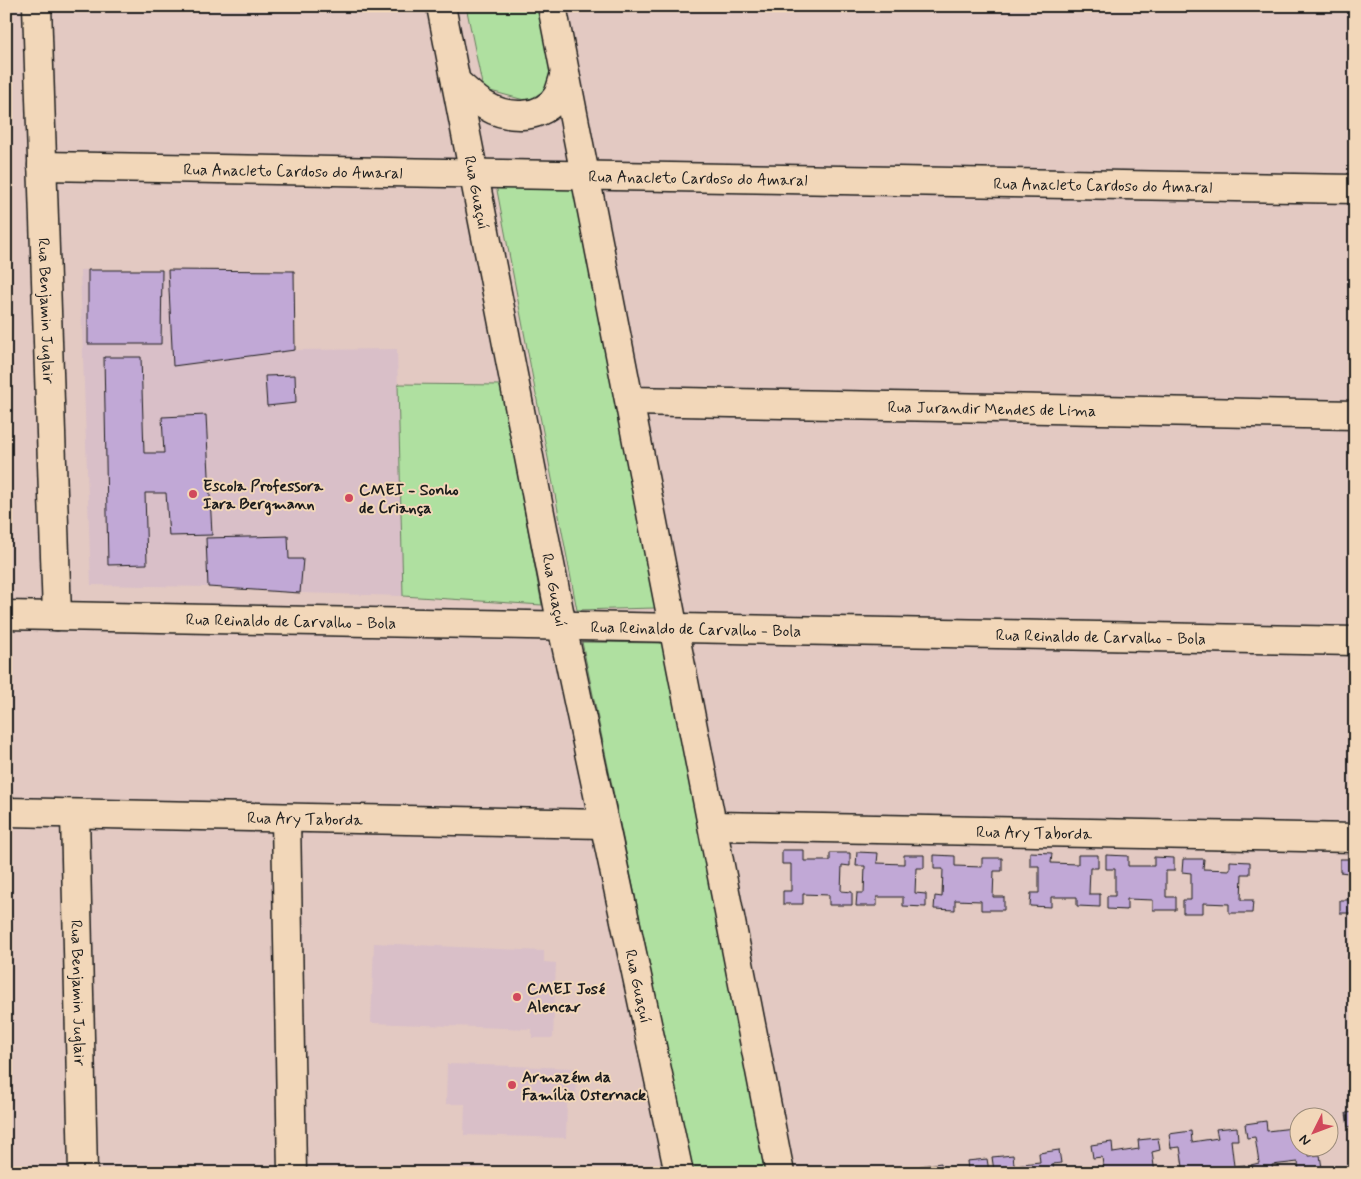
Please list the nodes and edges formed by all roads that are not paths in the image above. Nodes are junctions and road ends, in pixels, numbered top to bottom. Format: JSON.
{"nodes":[{"id":1,"x":37,"y":6,"type":"edge"},
{"id":2,"x":441,"y":6,"type":"edge"},
{"id":3,"x":552,"y":6,"type":"edge"},
{"id":4,"x":566,"y":73,"type":"junction"},
{"id":5,"x":456,"y":82,"type":"junction"},
{"id":6,"x":42,"y":166,"type":"junction"},
{"id":7,"x":474,"y":174,"type":"junction"},
{"id":8,"x":585,"y":176,"type":"junction"},
{"id":9,"x":1355,"y":189,"type":"edge"},
{"id":10,"x":630,"y":402,"type":"junction"},
{"id":11,"x":1355,"y":415,"type":"edge"},
{"id":12,"x":6,"y":616,"type":"edge"},
{"id":13,"x":56,"y":616,"type":"junction"},
{"id":14,"x":562,"y":626,"type":"junction"},
{"id":15,"x":674,"y":628,"type":"junction"},
{"id":16,"x":1355,"y":641,"type":"edge"},
{"id":17,"x":6,"y":812,"type":"edge"},
{"id":18,"x":75,"y":814,"type":"junction"},
{"id":19,"x":286,"y":818,"type":"junction"},
{"id":20,"x":604,"y":824,"type":"junction"},
{"id":21,"x":712,"y":826,"type":"junction"},
{"id":22,"x":1355,"y":838,"type":"edge"},
{"id":23,"x":84,"y":1173,"type":"edge"},
{"id":24,"x":292,"y":1173,"type":"edge"},
{"id":25,"x":679,"y":1173,"type":"edge"},
{"id":26,"x":780,"y":1173,"type":"edge"}],
"edges":[{"from":1,"to":6,"type":"street","name":"Rua Benjamin Juglair"},
{"from":2,"to":5,"type":"street","name":"Rua Guaçuí"},
{"from":3,"to":4,"type":"street"},
{"from":4,"to":5,"type":"street"},
{"from":4,"to":8,"type":"street"},
{"from":5,"to":7,"type":"street","name":"Rua Guaçuí"},
{"from":6,"to":7,"type":"street","name":"Rua Anacleto Cardoso do Amaral"},
{"from":6,"to":13,"type":"street","name":"Rua Benjamin Juglair"},
{"from":7,"to":8,"type":"street","name":"Rua Anacleto Cardoso do Amaral"},
{"from":7,"to":14,"type":"street","name":"Rua Guaçuí"},
{"from":8,"to":9,"type":"street","name":"Rua Anacleto Cardoso do Amaral"},
{"from":8,"to":10,"type":"street"},
{"from":10,"to":11,"type":"street","name":"Rua Jurandir Mendes de Lima"},
{"from":10,"to":15,"type":"street"},
{"from":12,"to":13,"type":"street","name":"Rua Reinaldo de Carvalho - Bola"},
{"from":13,"to":14,"type":"street","name":"Rua Reinaldo de Carvalho - Bola"},
{"from":14,"to":15,"type":"street","name":"Rua Reinaldo de Carvalho - Bola"},
{"from":14,"to":20,"type":"street","name":"Rua Guaçuí"},
{"from":15,"to":16,"type":"street","name":"Rua Reinaldo de Carvalho - Bola"},
{"from":15,"to":21,"type":"street"},
{"from":17,"to":18,"type":"street","name":"Rua Ary Taborda"},
{"from":18,"to":19,"type":"street","name":"Rua Ary Taborda"},
{"from":18,"to":23,"type":"street","name":"Rua Benjamin Juglair"},
{"from":19,"to":20,"type":"street","name":"Rua Ary Taborda"},
{"from":19,"to":24,"type":"street"},
{"from":20,"to":25,"type":"street","name":"Rua Guaçuí"},
{"from":21,"to":22,"type":"street","name":"Rua Ary Taborda"},
{"from":21,"to":26,"type":"street"}]}
